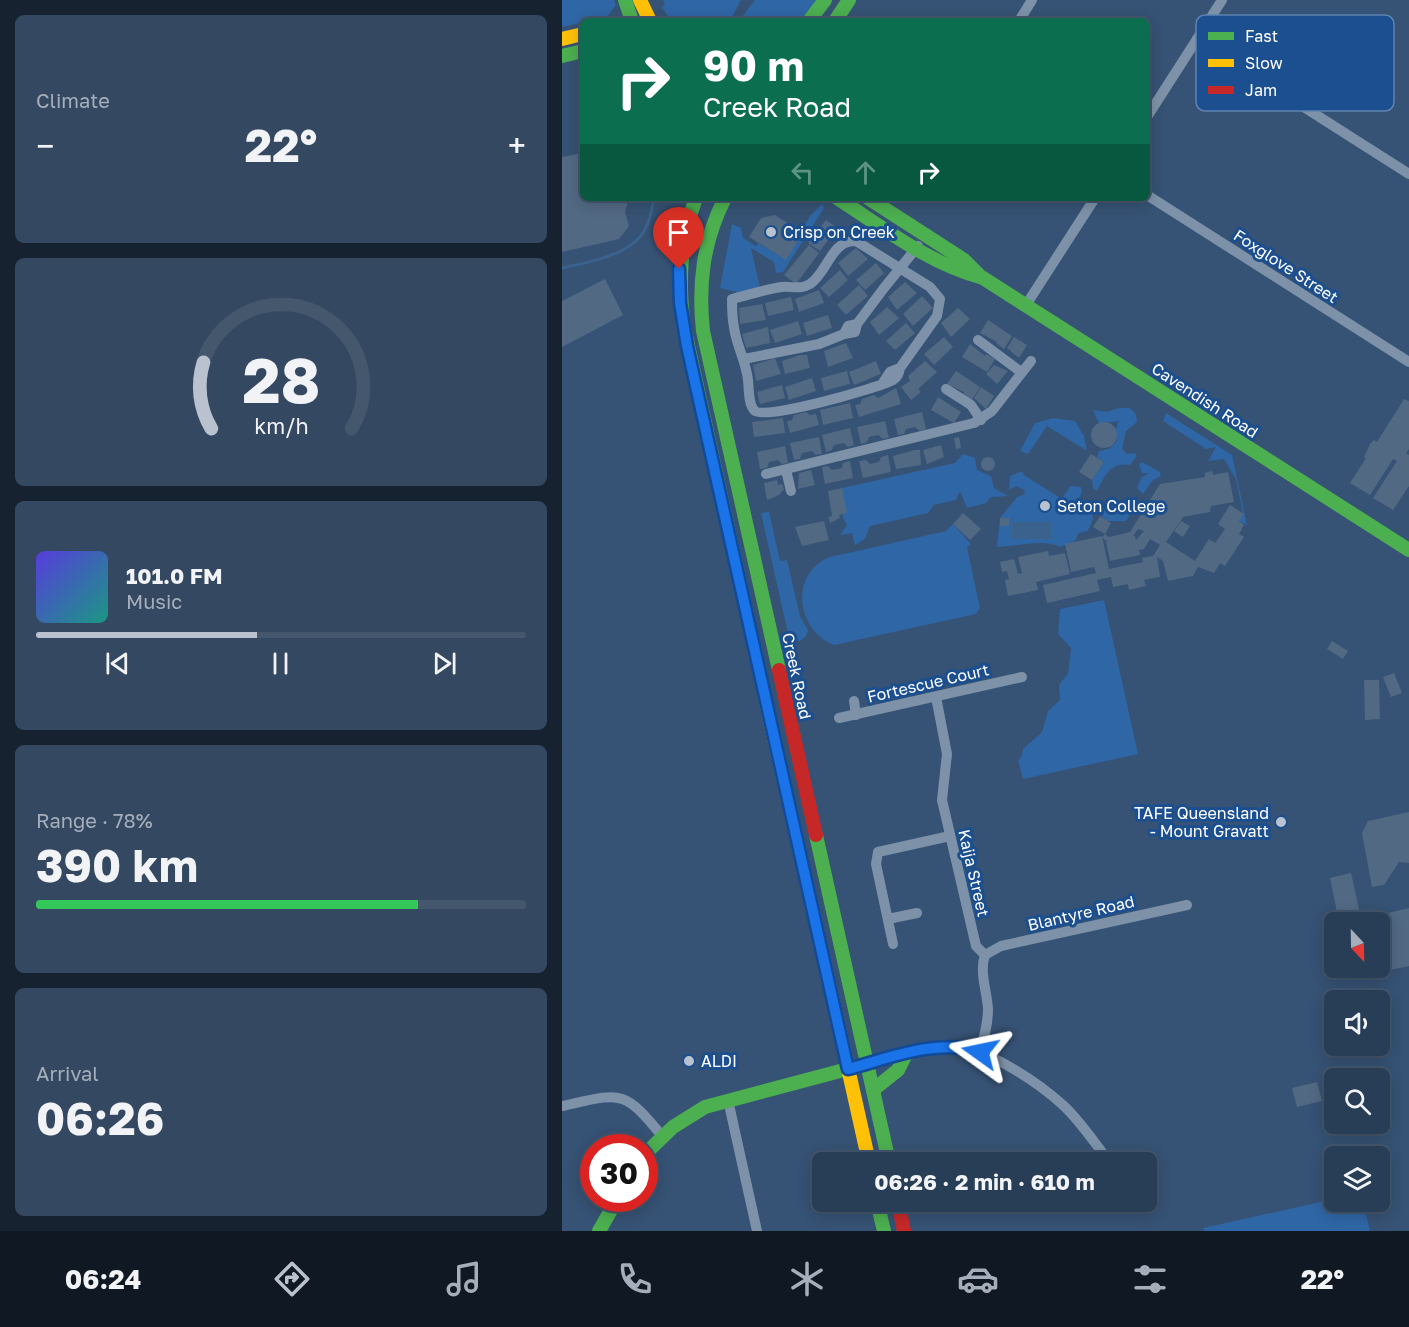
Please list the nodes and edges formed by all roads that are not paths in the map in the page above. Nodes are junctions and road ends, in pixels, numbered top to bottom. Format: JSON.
{"nodes":[{"id":1,"x":625,"y":0,"type":"edge"},
{"id":2,"x":640,"y":0,"type":"edge"},
{"id":3,"x":825,"y":0,"type":"edge"},
{"id":4,"x":849,"y":0,"type":"edge"},
{"id":5,"x":1032,"y":0,"type":"edge"},
{"id":6,"x":1222,"y":0,"type":"edge"},
{"id":7,"x":1212,"y":15,"type":"edge"},
{"id":8,"x":631,"y":18,"type":"edge"},
{"id":9,"x":646,"y":18,"type":"edge"},
{"id":10,"x":811,"y":18,"type":"edge"},
{"id":11,"x":837,"y":18,"type":"edge"},
{"id":12,"x":1021,"y":18,"type":"edge"},
{"id":13,"x":580,"y":35,"type":"edge"},
{"id":14,"x":562,"y":39,"type":"edge"},
{"id":15,"x":1196,"y":41,"type":"edge"},
{"id":16,"x":580,"y":52,"type":"edge"},
{"id":17,"x":562,"y":56,"type":"edge"},
{"id":18,"x":1310,"y":111,"type":"edge"},
{"id":19,"x":1150,"y":112,"type":"edge"},
{"id":20,"x":1408,"y":174,"type":"edge"},
{"id":21,"x":1150,"y":197,"type":"edge"},
{"id":22,"x":695,"y":201,"type":"edge"},
{"id":23,"x":724,"y":201,"type":"edge"},
{"id":24,"x":841,"y":201,"type":"edge"},
{"id":25,"x":873,"y":201,"type":"edge"},
{"id":26,"x":1093,"y":201,"type":"edge"},
{"id":27,"x":925,"y":235,"type":"junction"},
{"id":28,"x":916,"y":249,"type":"junction"},
{"id":29,"x":900,"y":268,"type":"junction"},
{"id":30,"x":983,"y":278,"type":"junction"},
{"id":31,"x":1026,"y":305,"type":"junction"},
{"id":32,"x":978,"y":340,"type":"dead end"},
{"id":33,"x":744,"y":359,"type":"junction"},
{"id":34,"x":1031,"y":361,"type":"dead end"},
{"id":35,"x":1408,"y":362,"type":"edge"},
{"id":36,"x":1021,"y":372,"type":"junction"},
{"id":37,"x":946,"y":389,"type":"dead end"},
{"id":38,"x":980,"y":420,"type":"junction"},
{"id":39,"x":786,"y":470,"type":"junction"},
{"id":40,"x":766,"y":474,"type":"dead end"},
{"id":41,"x":791,"y":492,"type":"dead end"},
{"id":42,"x":1408,"y":550,"type":"edge"},
{"id":43,"x":1022,"y":678,"type":"dead end"},
{"id":44,"x":936,"y":697,"type":"junction"},
{"id":45,"x":854,"y":700,"type":"dead end"},
{"id":46,"x":856,"y":715,"type":"junction"},
{"id":47,"x":839,"y":718,"type":"dead end"},
{"id":48,"x":950,"y":836,"type":"junction"},
{"id":49,"x":1187,"y":905,"type":"dead end"},
{"id":50,"x":917,"y":913,"type":"dead end"},
{"id":51,"x":888,"y":919,"type":"junction"},
{"id":52,"x":894,"y":944,"type":"dead end"},
{"id":53,"x":985,"y":956,"type":"junction"},
{"id":54,"x":980,"y":1052,"type":"junction"},
{"id":55,"x":906,"y":1054,"type":"junction"},
{"id":56,"x":867,"y":1064,"type":"junction"},
{"id":57,"x":848,"y":1069,"type":"junction"},
{"id":58,"x":873,"y":1090,"type":"junction"},
{"id":59,"x":728,"y":1100,"type":"junction"},
{"id":60,"x":562,"y":1106,"type":"edge"},
{"id":61,"x":662,"y":1136,"type":"junction"},
{"id":62,"x":658,"y":1140,"type":"edge"},
{"id":63,"x":867,"y":1152,"type":"edge"},
{"id":64,"x":887,"y":1152,"type":"edge"},
{"id":65,"x":1102,"y":1152,"type":"edge"},
{"id":66,"x":610,"y":1212,"type":"edge"},
{"id":67,"x":879,"y":1212,"type":"edge"},
{"id":68,"x":900,"y":1212,"type":"edge"},
{"id":69,"x":599,"y":1231,"type":"edge"},
{"id":70,"x":757,"y":1231,"type":"edge"},
{"id":71,"x":884,"y":1231,"type":"edge"},
{"id":72,"x":904,"y":1231,"type":"edge"}],
"edges":[{"from":1,"to":8,"type":"main road"},
{"from":2,"to":9,"type":"main road"},
{"from":3,"to":10,"type":"main road"},
{"from":4,"to":11,"type":"main road"},
{"from":5,"to":12,"type":"street"},
{"from":6,"to":7,"type":"street"},
{"from":13,"to":14,"type":"main road"},
{"from":15,"to":19,"type":"street"},
{"from":16,"to":17,"type":"main road"},
{"from":18,"to":20,"type":"street"},
{"from":21,"to":35,"type":"street","name":"Foxglove Street"},
{"from":22,"to":57,"type":"main road"},
{"from":23,"to":56,"type":"main road","name":"Creek Road"},
{"from":24,"to":28,"type":"main road","name":"Cavendish Road"},
{"from":25,"to":27,"type":"main road","name":"Cavendish Road"},
{"from":26,"to":31,"type":"street"},
{"from":27,"to":28,"type":"street"},
{"from":27,"to":30,"type":"main road","name":"Cavendish Road"},
{"from":28,"to":29,"type":"street"},
{"from":28,"to":30,"type":"main road","name":"Cavendish Road"},
{"from":29,"to":33,"type":"street"},
{"from":29,"to":33,"type":"street"},
{"from":29,"to":33,"type":"street"},
{"from":30,"to":31,"type":"main road","name":"Cavendish Road"},
{"from":31,"to":42,"type":"main road","name":"Cavendish Road"},
{"from":32,"to":36,"type":"street"},
{"from":34,"to":36,"type":"street"},
{"from":36,"to":38,"type":"street"},
{"from":37,"to":38,"type":"street"},
{"from":38,"to":39,"type":"street"},
{"from":39,"to":40,"type":"street"},
{"from":39,"to":41,"type":"street"},
{"from":43,"to":44,"type":"street","name":"Fortescue Court"},
{"from":44,"to":46,"type":"street","name":"Fortescue Court"},
{"from":44,"to":48,"type":"street","name":"Kaija Street"},
{"from":45,"to":46,"type":"street"},
{"from":46,"to":47,"type":"street","name":"Fortescue Court"},
{"from":48,"to":51,"type":"street"},
{"from":48,"to":53,"type":"street","name":"Kaija Street"},
{"from":49,"to":53,"type":"street","name":"Blantyre Road"},
{"from":50,"to":51,"type":"street"},
{"from":51,"to":52,"type":"street"},
{"from":53,"to":54,"type":"street","name":"Kaija Street"},
{"from":54,"to":55,"type":"street"},
{"from":54,"to":65,"type":"street"},
{"from":55,"to":56,"type":"street"},
{"from":55,"to":58,"type":"main road"},
{"from":56,"to":57,"type":"main road"},
{"from":56,"to":58,"type":"main road","name":"Creek Road"},
{"from":57,"to":59,"type":"main road"},
{"from":57,"to":63,"type":"main road"},
{"from":58,"to":64,"type":"main road","name":"Creek Road"},
{"from":59,"to":61,"type":"main road"},
{"from":59,"to":70,"type":"street"},
{"from":60,"to":61,"type":"street"},
{"from":61,"to":62,"type":"main road"},
{"from":66,"to":69,"type":"main road"},
{"from":67,"to":71,"type":"main road"},
{"from":68,"to":72,"type":"main road"}]}
